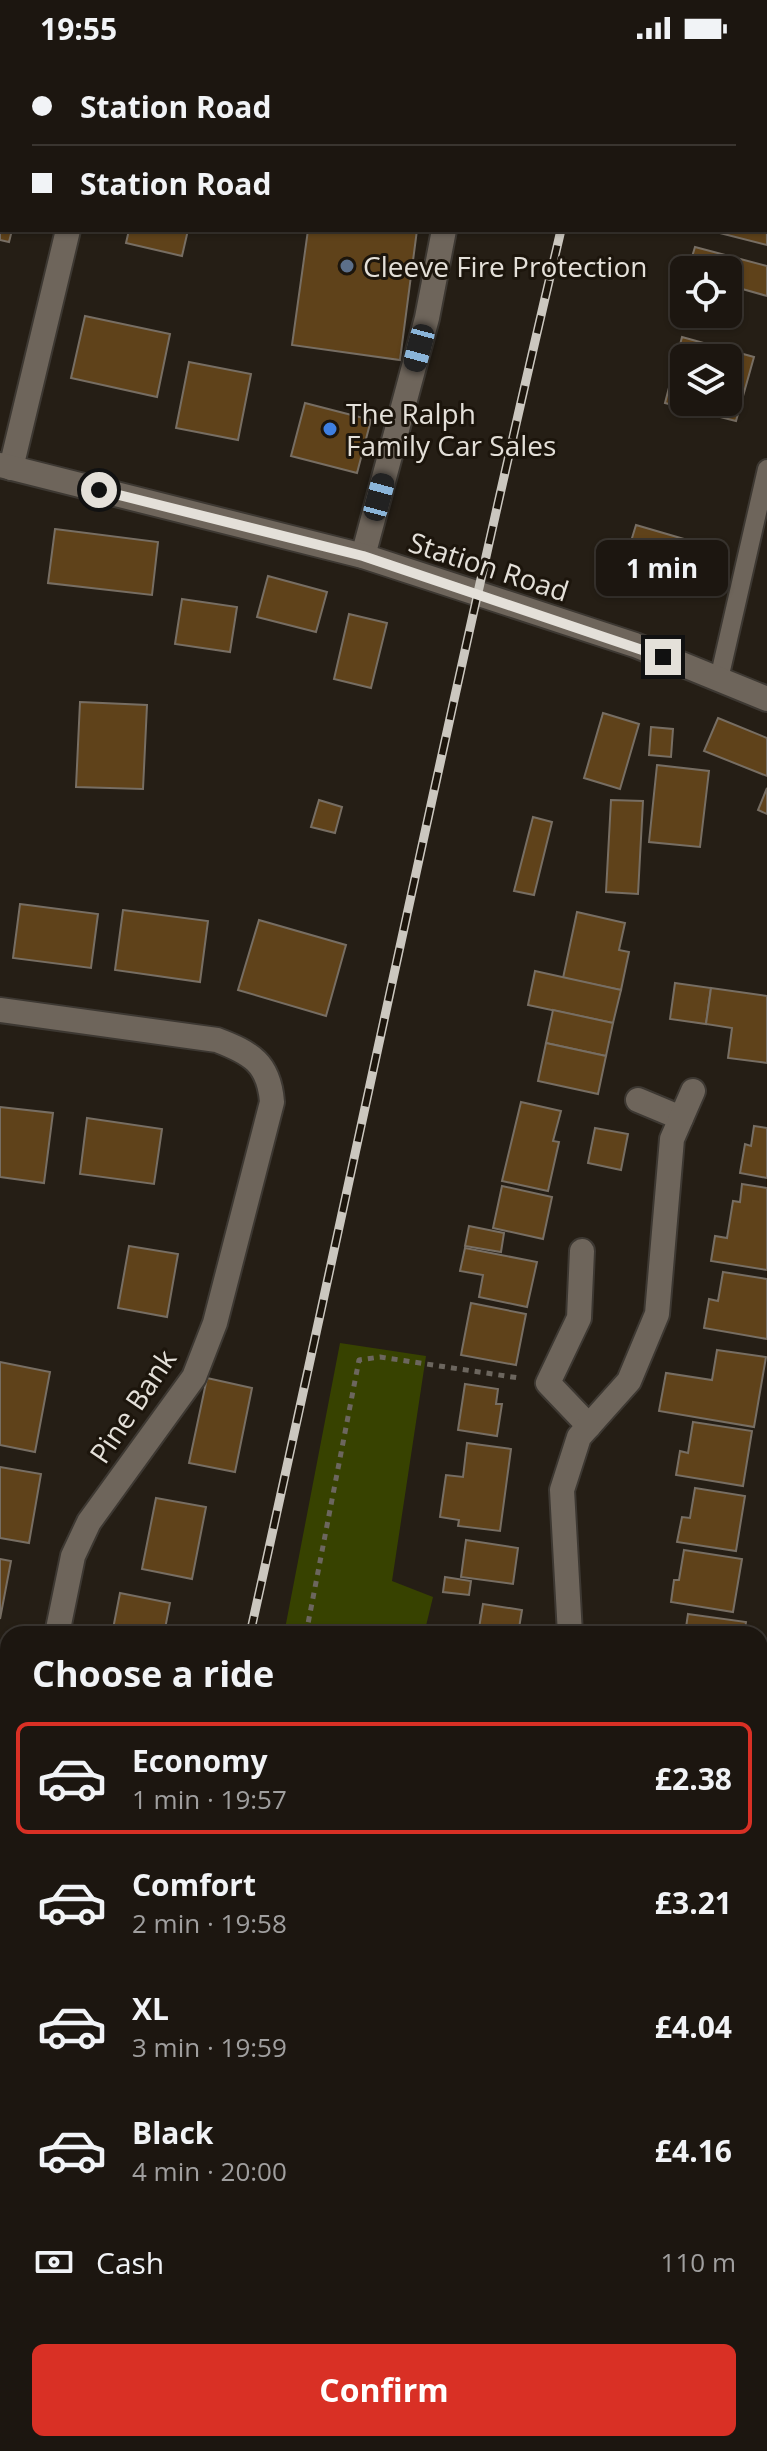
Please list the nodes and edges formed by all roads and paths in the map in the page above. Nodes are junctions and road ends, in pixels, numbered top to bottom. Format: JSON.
{"nodes":[{"id":1,"x":67,"y":232,"type":"edge"},
{"id":2,"x":444,"y":232,"type":"edge"},
{"id":3,"x":6,"y":466,"type":"edge"},
{"id":4,"x":767,"y":469,"type":"edge"},
{"id":5,"x":363,"y":556,"type":"junction"},
{"id":6,"x":719,"y":679,"type":"junction"},
{"id":7,"x":767,"y":699,"type":"edge"},
{"id":8,"x":0,"y":1010,"type":"edge"},
{"id":9,"x":693,"y":1091,"type":"dead end"},
{"id":10,"x":638,"y":1100,"type":"dead end"},
{"id":11,"x":681,"y":1118,"type":"junction"},
{"id":12,"x":582,"y":1251,"type":"dead end"},
{"id":13,"x":548,"y":1383,"type":"junction"},
{"id":14,"x":589,"y":1426,"type":"junction"},
{"id":15,"x":59,"y":1626,"type":"edge"},
{"id":16,"x":308,"y":1626,"type":"edge"},
{"id":17,"x":570,"y":1626,"type":"edge"}],
"edges":[{"from":1,"to":3,"type":"street"},
{"from":2,"to":5,"type":"street"},
{"from":3,"to":5,"type":"street","name":"Station Road"},
{"from":4,"to":6,"type":"lane"},
{"from":5,"to":6,"type":"street","name":"Station Road"},
{"from":6,"to":7,"type":"street","name":"Station Road"},
{"from":8,"to":15,"type":"street","name":"Pine Bank"},
{"from":9,"to":11,"type":"street"},
{"from":10,"to":11,"type":"street"},
{"from":11,"to":14,"type":"street"},
{"from":12,"to":13,"type":"street"},
{"from":13,"to":14,"type":"street"},
{"from":13,"to":16,"type":"path"},
{"from":14,"to":17,"type":"street"}]}
